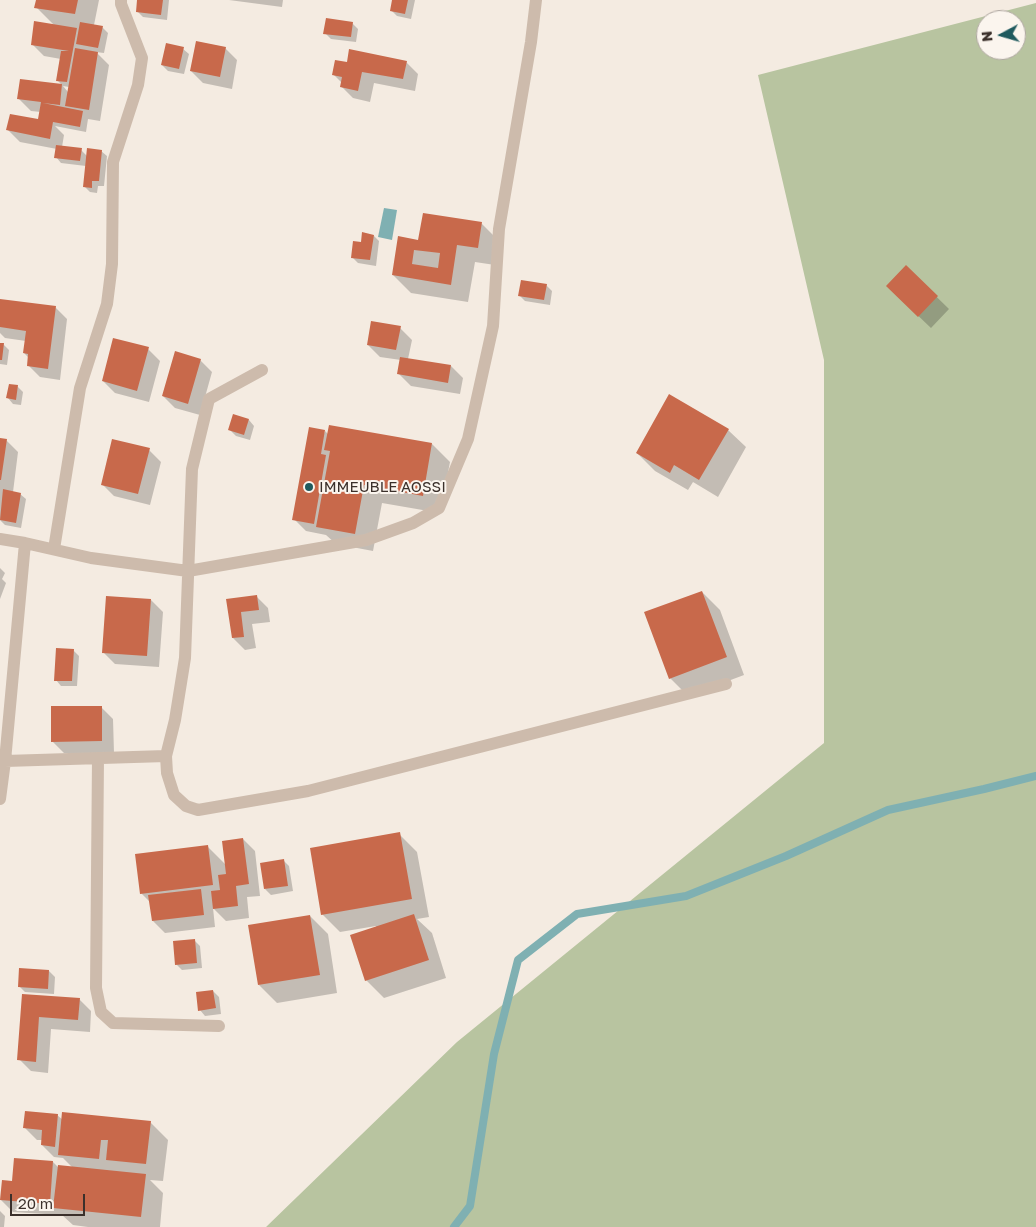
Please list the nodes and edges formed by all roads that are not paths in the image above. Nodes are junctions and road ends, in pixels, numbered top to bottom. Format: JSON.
{"nodes":[{"id":1,"x":121,"y":0,"type":"edge"},
{"id":2,"x":536,"y":0,"type":"edge"},
{"id":3,"x":262,"y":370,"type":"dead end"},
{"id":4,"x":0,"y":540,"type":"edge"},
{"id":5,"x":25,"y":543,"type":"junction"},
{"id":6,"x":54,"y":549,"type":"junction"},
{"id":7,"x":188,"y":570,"type":"junction"},
{"id":8,"x":726,"y":684,"type":"dead end"},
{"id":9,"x":166,"y":756,"type":"junction"},
{"id":10,"x":98,"y":758,"type":"junction"},
{"id":11,"x":5,"y":761,"type":"junction"},
{"id":12,"x":0,"y":799,"type":"edge"},
{"id":13,"x":219,"y":1026,"type":"dead end"}],
"edges":[{"from":1,"to":6,"type":"street"},
{"from":2,"to":7,"type":"street"},
{"from":3,"to":7,"type":"street"},
{"from":4,"to":5,"type":"street"},
{"from":5,"to":6,"type":"street"},
{"from":5,"to":11,"type":"street"},
{"from":6,"to":7,"type":"street"},
{"from":7,"to":9,"type":"street"},
{"from":8,"to":9,"type":"street"},
{"from":9,"to":10,"type":"street"},
{"from":10,"to":11,"type":"street"},
{"from":10,"to":13,"type":"street"},
{"from":11,"to":12,"type":"street"}]}
